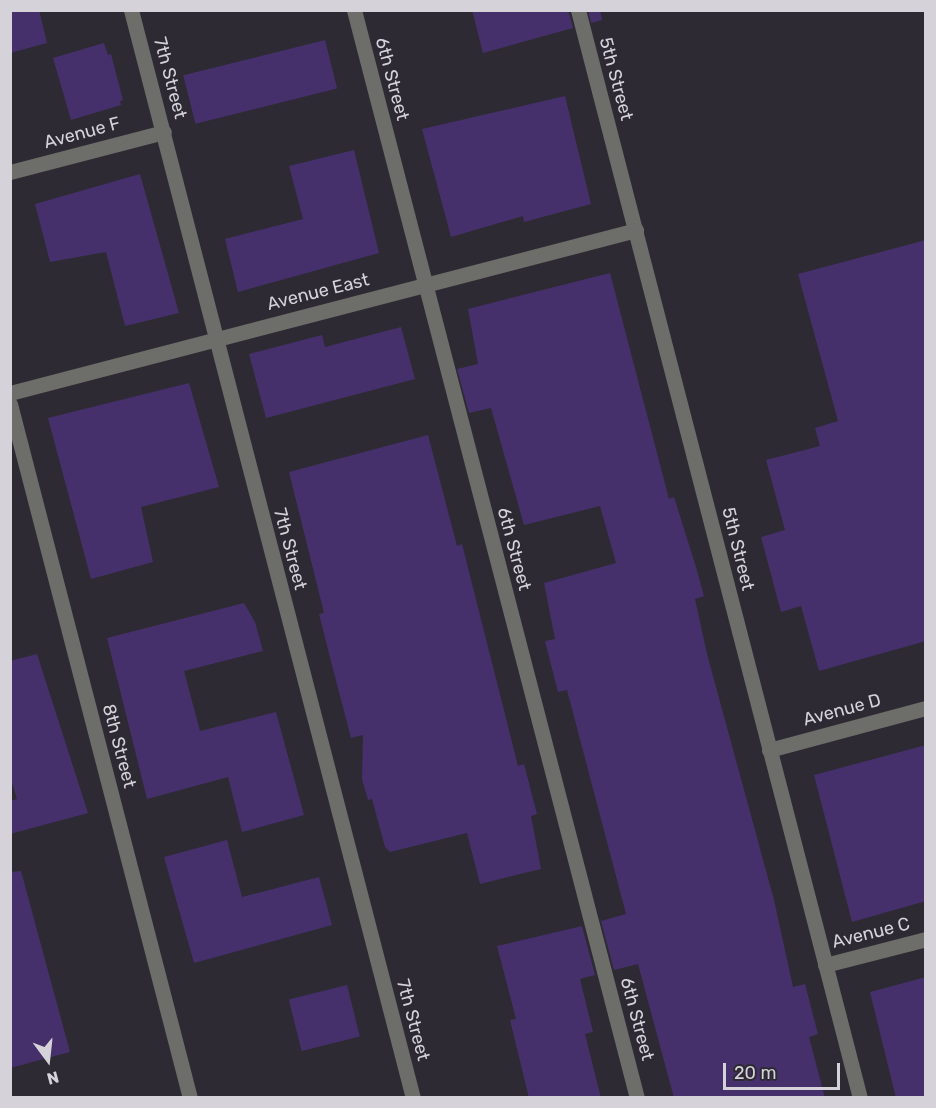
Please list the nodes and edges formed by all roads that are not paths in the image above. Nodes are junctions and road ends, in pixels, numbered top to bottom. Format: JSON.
{"nodes":[{"id":1,"x":131,"y":10,"type":"edge"},
{"id":2,"x":354,"y":10,"type":"edge"},
{"id":3,"x":578,"y":10,"type":"edge"},
{"id":4,"x":164,"y":132,"type":"junction"},
{"id":5,"x":10,"y":172,"type":"edge"},
{"id":6,"x":636,"y":230,"type":"junction"},
{"id":7,"x":426,"y":285,"type":"junction"},
{"id":8,"x":215,"y":339,"type":"junction"},
{"id":9,"x":10,"y":393,"type":"edge"},
{"id":10,"x":10,"y":405,"type":"edge"},
{"id":11,"x":926,"y":708,"type":"edge"},
{"id":12,"x":769,"y":750,"type":"junction"},
{"id":13,"x":926,"y":939,"type":"edge"},
{"id":14,"x":825,"y":965,"type":"junction"},
{"id":15,"x":190,"y":1098,"type":"edge"},
{"id":16,"x":413,"y":1098,"type":"edge"},
{"id":17,"x":637,"y":1098,"type":"edge"},
{"id":18,"x":861,"y":1098,"type":"edge"}],
"edges":[{"from":1,"to":4,"type":"lane","name":"7th Street"},
{"from":2,"to":7,"type":"lane","name":"6th Street"},
{"from":3,"to":6,"type":"lane","name":"5th Street"},
{"from":4,"to":5,"type":"lane","name":"Avenue F"},
{"from":4,"to":8,"type":"lane","name":"7th Street"},
{"from":6,"to":7,"type":"lane","name":"Avenue East"},
{"from":6,"to":12,"type":"lane","name":"5th Street"},
{"from":7,"to":8,"type":"lane","name":"Avenue East"},
{"from":7,"to":17,"type":"lane","name":"6th Street"},
{"from":8,"to":9,"type":"lane","name":"Avenue East"},
{"from":8,"to":16,"type":"lane","name":"7th Street"},
{"from":10,"to":15,"type":"lane","name":"8th Street"},
{"from":11,"to":12,"type":"lane","name":"Avenue D"},
{"from":12,"to":14,"type":"lane","name":"5th Street"},
{"from":13,"to":14,"type":"lane","name":"Avenue C"},
{"from":14,"to":18,"type":"lane","name":"5th Street"}]}
